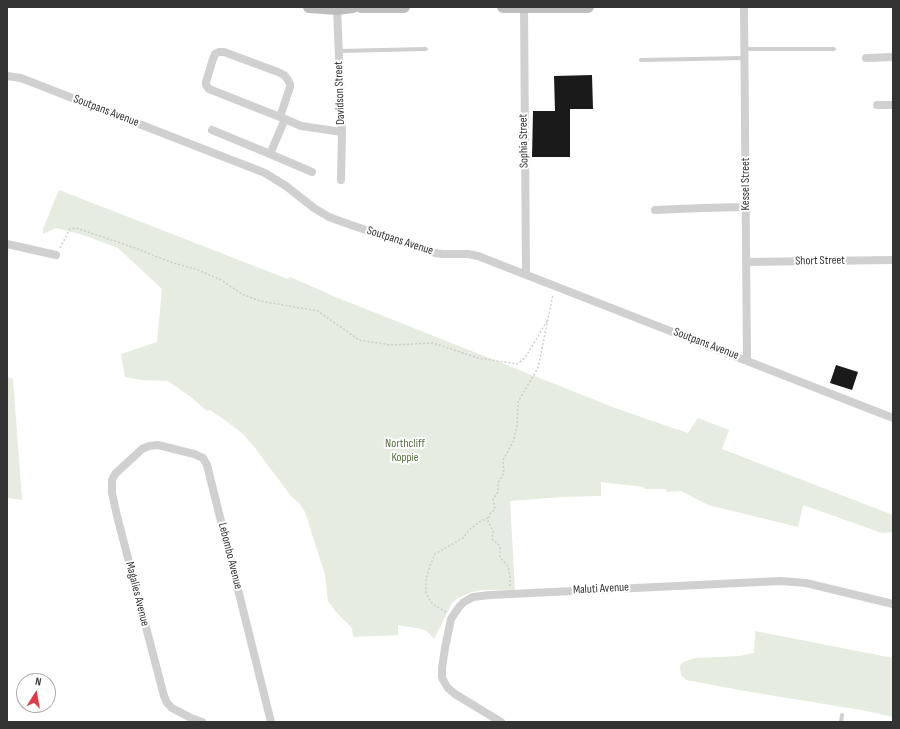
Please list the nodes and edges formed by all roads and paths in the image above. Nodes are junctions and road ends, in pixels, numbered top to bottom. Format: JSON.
{"nodes":[{"id":1,"x":308,"y":7,"type":"edge"},
{"id":2,"x":353,"y":7,"type":"edge"},
{"id":3,"x":361,"y":7,"type":"edge"},
{"id":4,"x":367,"y":7,"type":"edge"},
{"id":5,"x":404,"y":7,"type":"edge"},
{"id":6,"x":502,"y":7,"type":"edge"},
{"id":7,"x":524,"y":7,"type":"edge"},
{"id":8,"x":588,"y":7,"type":"edge"},
{"id":9,"x":744,"y":7,"type":"edge"},
{"id":10,"x":337,"y":8,"type":"edge"},
{"id":11,"x":426,"y":49,"type":"dead end"},
{"id":12,"x":745,"y":49,"type":"junction"},
{"id":13,"x":834,"y":49,"type":"dead end"},
{"id":14,"x":338,"y":51,"type":"junction"},
{"id":15,"x":893,"y":57,"type":"edge"},
{"id":16,"x":745,"y":58,"type":"junction"},
{"id":17,"x":866,"y":58,"type":"dead end"},
{"id":18,"x":641,"y":60,"type":"dead end"},
{"id":19,"x":7,"y":76,"type":"edge"},
{"id":20,"x":877,"y":105,"type":"dead end"},
{"id":21,"x":893,"y":105,"type":"edge"},
{"id":22,"x":282,"y":118,"type":"junction"},
{"id":23,"x":212,"y":130,"type":"dead end"},
{"id":24,"x":342,"y":132,"type":"junction"},
{"id":25,"x":270,"y":154,"type":"junction"},
{"id":26,"x":312,"y":172,"type":"dead end"},
{"id":27,"x":341,"y":180,"type":"dead end"},
{"id":28,"x":746,"y":207,"type":"junction"},
{"id":29,"x":655,"y":210,"type":"dead end"},
{"id":30,"x":7,"y":244,"type":"edge"},
{"id":31,"x":56,"y":255,"type":"joint"},
{"id":32,"x":893,"y":260,"type":"edge"},
{"id":33,"x":746,"y":262,"type":"junction"},
{"id":34,"x":526,"y":274,"type":"junction"},
{"id":35,"x":554,"y":285,"type":"junction"},
{"id":36,"x":547,"y":321,"type":"junction"},
{"id":37,"x":747,"y":360,"type":"junction"},
{"id":38,"x":893,"y":418,"type":"edge"},
{"id":39,"x":137,"y":453,"type":"joint"},
{"id":40,"x":490,"y":518,"type":"junction"},
{"id":41,"x":510,"y":594,"type":"junction"},
{"id":42,"x":893,"y":604,"type":"edge"},
{"id":43,"x":452,"y":617,"type":"junction"},
{"id":44,"x":842,"y":715,"type":"dead end"},
{"id":45,"x":202,"y":722,"type":"edge"},
{"id":46,"x":271,"y":722,"type":"edge"},
{"id":47,"x":501,"y":722,"type":"edge"},
{"id":48,"x":842,"y":722,"type":"edge"}],
"edges":[{"from":1,"to":10,"type":"main road"},
{"from":2,"to":10,"type":"main road"},
{"from":3,"to":4,"type":"main road"},
{"from":4,"to":5,"type":"main road"},
{"from":6,"to":7,"type":"main road"},
{"from":7,"to":8,"type":"main road"},
{"from":7,"to":34,"type":"street","name":"Sophia Street"},
{"from":9,"to":12,"type":"street","name":"Kessel Street"},
{"from":10,"to":14,"type":"street","name":"Davidson Street"},
{"from":11,"to":14,"type":"lane"},
{"from":12,"to":13,"type":"lane"},
{"from":12,"to":16,"type":"street","name":"Kessel Street"},
{"from":14,"to":24,"type":"street","name":"Davidson Street"},
{"from":15,"to":17,"type":"street"},
{"from":16,"to":18,"type":"lane"},
{"from":16,"to":28,"type":"street","name":"Kessel Street"},
{"from":19,"to":34,"type":"street","name":"Soutpans Avenue"},
{"from":20,"to":21,"type":"street"},
{"from":22,"to":22,"type":"street"},
{"from":22,"to":24,"type":"street"},
{"from":22,"to":25,"type":"street"},
{"from":23,"to":25,"type":"street"},
{"from":24,"to":27,"type":"street","name":"Davidson Street"},
{"from":25,"to":26,"type":"street"},
{"from":28,"to":29,"type":"street"},
{"from":28,"to":33,"type":"street","name":"Kessel Street"},
{"from":30,"to":31,"type":"street"},
{"from":31,"to":36,"type":"path"},
{"from":32,"to":33,"type":"street","name":"Short Street"},
{"from":33,"to":37,"type":"street","name":"Kessel Street"},
{"from":34,"to":35,"type":"street","name":"Soutpans Avenue"},
{"from":35,"to":36,"type":"path"},
{"from":35,"to":37,"type":"street","name":"Soutpans Avenue"},
{"from":36,"to":40,"type":"path"},
{"from":37,"to":38,"type":"street","name":"Soutpans Avenue"},
{"from":39,"to":45,"type":"street","name":"Magalies Avenue"},
{"from":39,"to":46,"type":"street","name":"Lebombo Avenue"},
{"from":40,"to":41,"type":"path"},
{"from":40,"to":43,"type":"path"},
{"from":41,"to":42,"type":"street","name":"Maluti Avenue"},
{"from":41,"to":43,"type":"street","name":"Maluti Avenue"},
{"from":43,"to":47,"type":"street","name":"Maluti Avenue"},
{"from":44,"to":48,"type":"lane"}]}
